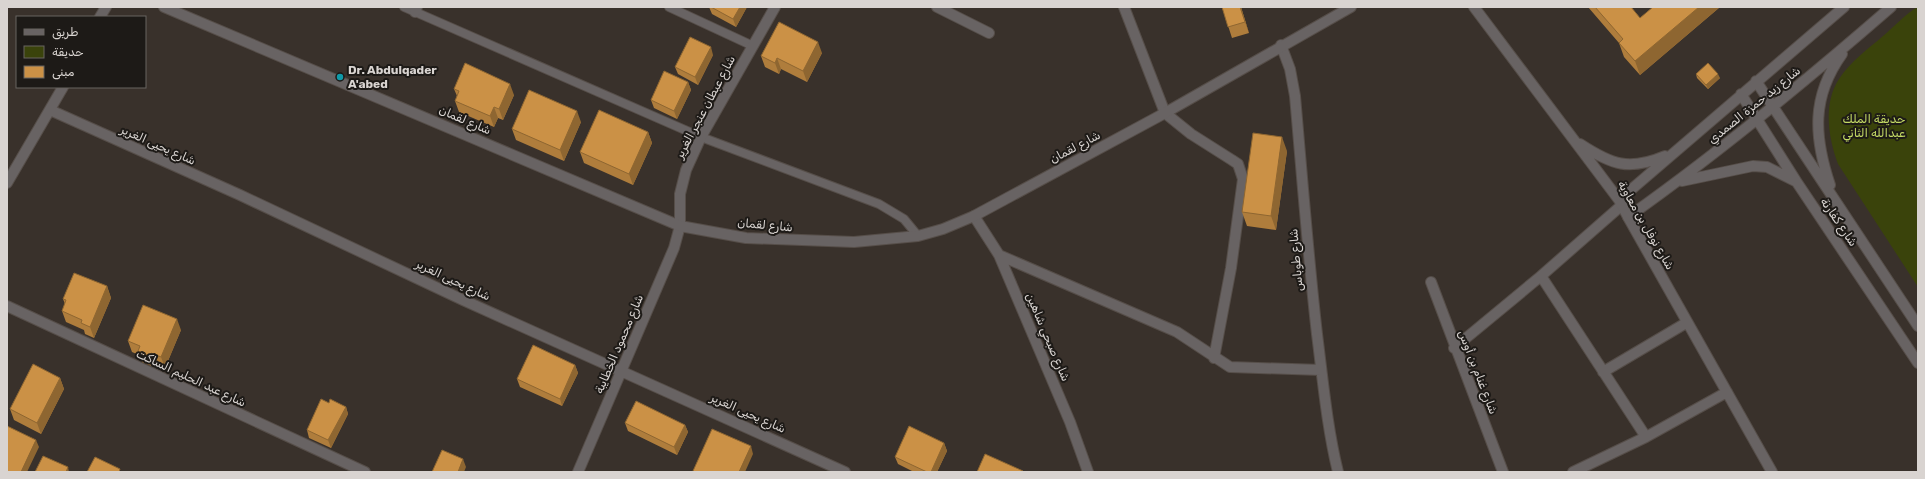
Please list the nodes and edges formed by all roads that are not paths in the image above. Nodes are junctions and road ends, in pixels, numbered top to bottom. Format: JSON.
{"nodes":[{"id":1,"x":106,"y":7,"type":"edge"},
{"id":2,"x":164,"y":7,"type":"edge"},
{"id":3,"x":404,"y":7,"type":"edge"},
{"id":4,"x":669,"y":7,"type":"edge"},
{"id":5,"x":775,"y":7,"type":"edge"},
{"id":6,"x":937,"y":7,"type":"edge"},
{"id":7,"x":1124,"y":7,"type":"edge"},
{"id":8,"x":1351,"y":7,"type":"edge"},
{"id":9,"x":1474,"y":7,"type":"edge"},
{"id":10,"x":1844,"y":7,"type":"edge"},
{"id":11,"x":1891,"y":7,"type":"edge"},
{"id":12,"x":416,"y":9,"type":"edge"},
{"id":13,"x":101,"y":16,"type":"edge"},
{"id":14,"x":989,"y":33,"type":"dead end"},
{"id":15,"x":1851,"y":42,"type":"junction"},
{"id":16,"x":753,"y":46,"type":"junction"},
{"id":17,"x":1281,"y":46,"type":"junction"},
{"id":18,"x":1756,"y":81,"type":"junction"},
{"id":19,"x":62,"y":88,"type":"edge"},
{"id":20,"x":1741,"y":94,"type":"junction"},
{"id":21,"x":1773,"y":107,"type":"junction"},
{"id":22,"x":50,"y":110,"type":"junction"},
{"id":23,"x":1165,"y":113,"type":"junction"},
{"id":24,"x":1757,"y":119,"type":"junction"},
{"id":25,"x":701,"y":136,"type":"junction"},
{"id":26,"x":1574,"y":140,"type":"junction"},
{"id":27,"x":1674,"y":152,"type":"junction"},
{"id":28,"x":1680,"y":181,"type":"junction"},
{"id":29,"x":1796,"y":181,"type":"junction"},
{"id":30,"x":7,"y":183,"type":"edge"},
{"id":31,"x":1834,"y":197,"type":"junction"},
{"id":32,"x":1620,"y":203,"type":"junction"},
{"id":33,"x":974,"y":216,"type":"junction"},
{"id":34,"x":1628,"y":217,"type":"junction"},
{"id":35,"x":680,"y":226,"type":"junction"},
{"id":36,"x":918,"y":236,"type":"junction"},
{"id":37,"x":999,"y":255,"type":"junction"},
{"id":38,"x":1541,"y":276,"type":"junction"},
{"id":39,"x":1431,"y":282,"type":"dead end"},
{"id":40,"x":7,"y":306,"type":"edge"},
{"id":41,"x":1686,"y":323,"type":"junction"},
{"id":42,"x":1918,"y":326,"type":"edge"},
{"id":43,"x":1454,"y":348,"type":"junction"},
{"id":44,"x":1214,"y":358,"type":"junction"},
{"id":45,"x":1918,"y":363,"type":"edge"},
{"id":46,"x":1321,"y":370,"type":"junction"},
{"id":47,"x":622,"y":371,"type":"junction"},
{"id":48,"x":1603,"y":372,"type":"junction"},
{"id":49,"x":1727,"y":392,"type":"junction"},
{"id":50,"x":1646,"y":437,"type":"junction"},
{"id":51,"x":365,"y":472,"type":"edge"},
{"id":52,"x":578,"y":472,"type":"edge"},
{"id":53,"x":845,"y":472,"type":"edge"},
{"id":54,"x":1088,"y":472,"type":"edge"},
{"id":55,"x":1338,"y":472,"type":"edge"},
{"id":56,"x":1503,"y":472,"type":"edge"},
{"id":57,"x":1573,"y":472,"type":"edge"},
{"id":58,"x":1772,"y":472,"type":"edge"}],
"edges":[{"from":1,"to":13,"type":"street"},
{"from":2,"to":35,"type":"street","name":"شارع لقمان"},
{"from":3,"to":12,"type":"lane"},
{"from":4,"to":16,"type":"lane"},
{"from":5,"to":16,"type":"street","name":"شارع عبطان عنجر الغرير"},
{"from":6,"to":14,"type":"street"},
{"from":7,"to":23,"type":"street"},
{"from":8,"to":17,"type":"street","name":"شارع لقمان"},
{"from":9,"to":26,"type":"street","name":"شارع نوفل بن معاوية"},
{"from":10,"to":18,"type":"street","name":"شارع زيد حمزة الصمدي"},
{"from":11,"to":15,"type":"street","name":"شارع زيد حمزة الصمدي"},
{"from":12,"to":25,"type":"lane"},
{"from":15,"to":21,"type":"street","name":"شارع زيد حمزة الصمدي"},
{"from":15,"to":31,"type":"street"},
{"from":16,"to":25,"type":"street","name":"شارع عبطان عنجر الغرير"},
{"from":17,"to":23,"type":"street","name":"شارع لقمان"},
{"from":17,"to":46,"type":"street","name":"شارع طوباس"},
{"from":18,"to":20,"type":"street","name":"شارع زيد حمزة الصمدي"},
{"from":18,"to":21,"type":"street","name":"شارع كفارنة"},
{"from":19,"to":22,"type":"street"},
{"from":20,"to":24,"type":"street","name":"شارع كفارنة"},
{"from":20,"to":27,"type":"street","name":"شارع زيد حمزة الصمدي"},
{"from":21,"to":24,"type":"street","name":"شارع زيد حمزة الصمدي"},
{"from":21,"to":31,"type":"street","name":"شارع كفارنة"},
{"from":22,"to":30,"type":"street"},
{"from":22,"to":47,"type":"street","name":"شارع يحيى الغرير"},
{"from":23,"to":33,"type":"street","name":"شارع لقمان"},
{"from":23,"to":44,"type":"street"},
{"from":24,"to":28,"type":"street","name":"شارع زيد حمزة الصمدي"},
{"from":24,"to":29,"type":"street","name":"شارع كفارنة"},
{"from":25,"to":35,"type":"street","name":"شارع عبطان عنجر الغرير"},
{"from":25,"to":36,"type":"lane"},
{"from":26,"to":27,"type":"street"},
{"from":26,"to":32,"type":"street","name":"شارع نوفل بن معاوية"},
{"from":27,"to":32,"type":"street","name":"شارع زيد حمزة الصمدي"},
{"from":28,"to":29,"type":"street"},
{"from":28,"to":34,"type":"street","name":"شارع زيد حمزة الصمدي"},
{"from":29,"to":45,"type":"street","name":"شارع كفارنة"},
{"from":31,"to":42,"type":"street","name":"شارع كفارنة"},
{"from":32,"to":34,"type":"street","name":"شارع نوفل بن معاوية"},
{"from":32,"to":38,"type":"street","name":"شارع زيد حمزة الصمدي"},
{"from":33,"to":36,"type":"street","name":"شارع لقمان"},
{"from":33,"to":37,"type":"street","name":"شارع صبحي شاهين"},
{"from":34,"to":41,"type":"street","name":"شارع نوفل بن معاوية"},
{"from":35,"to":36,"type":"street","name":"شارع لقمان"},
{"from":35,"to":47,"type":"street","name":"شارع محمود الخطايبة"},
{"from":37,"to":44,"type":"street"},
{"from":37,"to":54,"type":"street","name":"شارع صبحي شاهين"},
{"from":38,"to":43,"type":"street","name":"شارع زيد حمزة الصمدي"},
{"from":38,"to":48,"type":"street"},
{"from":39,"to":43,"type":"street","name":"شارع غنام بن أوس"},
{"from":40,"to":51,"type":"street","name":"شارع عبد الحليم الساكت"},
{"from":41,"to":48,"type":"street"},
{"from":41,"to":49,"type":"street","name":"شارع نوفل بن معاوية"},
{"from":43,"to":56,"type":"street","name":"شارع غنام بن أوس"},
{"from":44,"to":46,"type":"street"},
{"from":46,"to":55,"type":"street","name":"شارع طوباس"},
{"from":47,"to":52,"type":"street","name":"شارع محمود الخطايبة"},
{"from":47,"to":53,"type":"street","name":"شارع يحيى الغرير"},
{"from":48,"to":50,"type":"street"},
{"from":49,"to":50,"type":"street"},
{"from":49,"to":58,"type":"street","name":"شارع نوفل بن معاوية"},
{"from":50,"to":57,"type":"street"}]}
